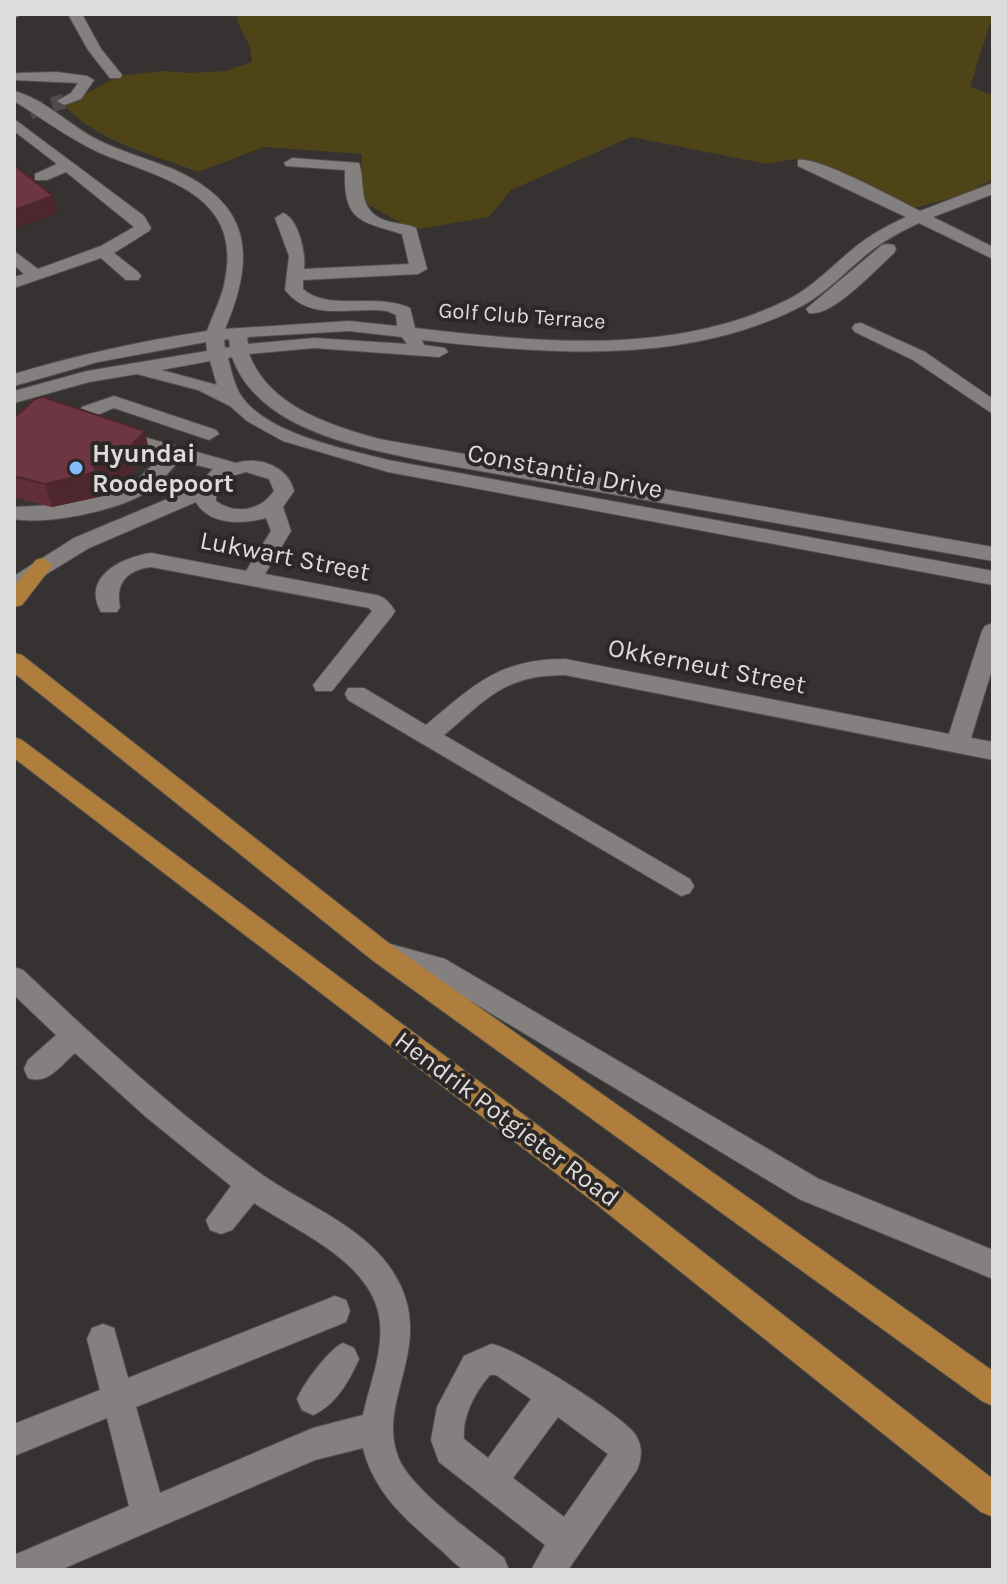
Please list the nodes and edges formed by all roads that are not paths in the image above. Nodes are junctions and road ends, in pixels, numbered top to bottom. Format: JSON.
{"nodes":[{"id":1,"x":75,"y":14,"type":"edge"},
{"id":2,"x":87,"y":80,"type":"junction"},
{"id":3,"x":15,"y":82,"type":"edge"},
{"id":4,"x":64,"y":101,"type":"tunnel mouth"},
{"id":5,"x":30,"y":112,"type":"tunnel mouth"},
{"id":6,"x":14,"y":117,"type":"edge"},
{"id":7,"x":14,"y":124,"type":"edge"},
{"id":8,"x":292,"y":163,"type":"dead end"},
{"id":9,"x":804,"y":163,"type":"dead end"},
{"id":10,"x":68,"y":165,"type":"junction"},
{"id":11,"x":41,"y":177,"type":"dead end"},
{"id":12,"x":993,"y":188,"type":"edge"},
{"id":13,"x":993,"y":203,"type":"edge"},
{"id":14,"x":283,"y":218,"type":"dead end"},
{"id":15,"x":928,"y":222,"type":"junction"},
{"id":16,"x":102,"y":251,"type":"junction"},
{"id":17,"x":993,"y":254,"type":"edge"},
{"id":18,"x":14,"y":256,"type":"edge"},
{"id":19,"x":35,"y":275,"type":"junction"},
{"id":20,"x":296,"y":275,"type":"junction"},
{"id":21,"x":132,"y":276,"type":"dead end"},
{"id":22,"x":14,"y":283,"type":"edge"},
{"id":23,"x":226,"y":309,"type":"junction"},
{"id":24,"x":861,"y":328,"type":"dead end"},
{"id":25,"x":407,"y":332,"type":"junction"},
{"id":26,"x":238,"y":341,"type":"junction"},
{"id":27,"x":216,"y":344,"type":"junction"},
{"id":28,"x":380,"y":347,"type":"junction"},
{"id":29,"x":420,"y":350,"type":"junction"},
{"id":30,"x":130,"y":369,"type":"junction"},
{"id":31,"x":14,"y":380,"type":"edge"},
{"id":32,"x":14,"y":397,"type":"edge"},
{"id":33,"x":236,"y":402,"type":"junction"},
{"id":34,"x":993,"y":408,"type":"edge"},
{"id":35,"x":209,"y":434,"type":"dead end"},
{"id":36,"x":175,"y":454,"type":"junction"},
{"id":37,"x":207,"y":485,"type":"junction"},
{"id":38,"x":711,"y":505,"type":"junction"},
{"id":39,"x":273,"y":507,"type":"junction"},
{"id":40,"x":14,"y":513,"type":"edge"},
{"id":41,"x":249,"y":516,"type":"junction"},
{"id":42,"x":671,"y":519,"type":"junction"},
{"id":43,"x":725,"y":529,"type":"junction"},
{"id":44,"x":272,"y":541,"type":"junction"},
{"id":45,"x":993,"y":554,"type":"edge"},
{"id":46,"x":28,"y":573,"type":"edge"},
{"id":47,"x":253,"y":577,"type":"junction"},
{"id":48,"x":993,"y":578,"type":"edge"},
{"id":49,"x":14,"y":600,"type":"edge"},
{"id":50,"x":109,"y":607,"type":"dead end"},
{"id":51,"x":993,"y":631,"type":"edge"},
{"id":52,"x":14,"y":646,"type":"edge"},
{"id":53,"x":14,"y":661,"type":"edge"},
{"id":54,"x":35,"y":680,"type":"junction"},
{"id":55,"x":324,"y":685,"type":"dead end"},
{"id":56,"x":356,"y":694,"type":"dead end"},
{"id":57,"x":428,"y":736,"type":"junction"},
{"id":58,"x":957,"y":744,"type":"junction"},
{"id":59,"x":14,"y":746,"type":"edge"},
{"id":60,"x":993,"y":751,"type":"edge"},
{"id":61,"x":681,"y":886,"type":"dead end"},
{"id":62,"x":381,"y":952,"type":"junction"},
{"id":63,"x":14,"y":978,"type":"edge"},
{"id":64,"x":74,"y":1036,"type":"junction"},
{"id":65,"x":38,"y":1069,"type":"dead end"},
{"id":66,"x":251,"y":1185,"type":"junction"},
{"id":67,"x":221,"y":1220,"type":"dead end"},
{"id":68,"x":993,"y":1265,"type":"edge"},
{"id":69,"x":335,"y":1311,"type":"dead end"},
{"id":70,"x":103,"y":1339,"type":"dead end"},
{"id":71,"x":343,"y":1359,"type":"dead end"},
{"id":72,"x":993,"y":1390,"type":"edge"},
{"id":73,"x":554,"y":1395,"type":"junction"},
{"id":74,"x":116,"y":1399,"type":"junction"},
{"id":75,"x":313,"y":1399,"type":"dead end"},
{"id":76,"x":378,"y":1429,"type":"junction"},
{"id":77,"x":14,"y":1440,"type":"edge"},
{"id":78,"x":491,"y":1481,"type":"junction"},
{"id":79,"x":993,"y":1500,"type":"edge"},
{"id":80,"x":148,"y":1515,"type":"junction"},
{"id":81,"x":568,"y":1542,"type":"junction"},
{"id":82,"x":475,"y":1564,"type":"edge"},
{"id":83,"x":20,"y":1570,"type":"edge"},
{"id":84,"x":548,"y":1570,"type":"edge"}],
"edges":[{"from":1,"to":2,"type":"street"},
{"from":2,"to":3,"type":"street"},
{"from":2,"to":4,"type":"street"},
{"from":3,"to":23,"type":"street"},
{"from":5,"to":6,"type":"street"},
{"from":7,"to":10,"type":"street"},
{"from":8,"to":20,"type":"street"},
{"from":9,"to":15,"type":"street"},
{"from":10,"to":11,"type":"street"},
{"from":10,"to":16,"type":"street"},
{"from":12,"to":15,"type":"street","name":"Golf Club Terrace"},
{"from":13,"to":15,"type":"street","name":"Golf Club Terrace"},
{"from":14,"to":20,"type":"street"},
{"from":15,"to":17,"type":"street"},
{"from":15,"to":25,"type":"street","name":"Golf Club Terrace"},
{"from":15,"to":29,"type":"street","name":"Golf Club Terrace"},
{"from":16,"to":19,"type":"street"},
{"from":16,"to":21,"type":"street"},
{"from":18,"to":19,"type":"street"},
{"from":19,"to":22,"type":"street"},
{"from":20,"to":25,"type":"street"},
{"from":23,"to":26,"type":"street","name":"Constantia Drive"},
{"from":23,"to":27,"type":"street"},
{"from":24,"to":34,"type":"street"},
{"from":25,"to":26,"type":"street","name":"Golf Club Terrace"},
{"from":25,"to":28,"type":"street"},
{"from":25,"to":29,"type":"street"},
{"from":26,"to":27,"type":"street","name":"Golf Club Terrace"},
{"from":26,"to":28,"type":"street","name":"Golf Club Terrace"},
{"from":26,"to":38,"type":"street","name":"Constantia Drive"},
{"from":27,"to":30,"type":"street","name":"Golf Club Terrace"},
{"from":27,"to":31,"type":"street","name":"Golf Club Terrace"},
{"from":27,"to":33,"type":"street"},
{"from":28,"to":29,"type":"street","name":"Golf Club Terrace"},
{"from":30,"to":32,"type":"street","name":"Golf Club Terrace"},
{"from":30,"to":33,"type":"street","name":"Constantia Drive"},
{"from":33,"to":42,"type":"street","name":"Constantia Drive"},
{"from":35,"to":36,"type":"street"},
{"from":36,"to":37,"type":"street"},
{"from":36,"to":40,"type":"street"},
{"from":37,"to":39,"type":"street"},
{"from":37,"to":41,"type":"street"},
{"from":37,"to":46,"type":"street"},
{"from":38,"to":42,"type":"street"},
{"from":38,"to":43,"type":"street"},
{"from":38,"to":45,"type":"street","name":"Constantia Drive"},
{"from":39,"to":41,"type":"street"},
{"from":39,"to":44,"type":"street"},
{"from":41,"to":44,"type":"street"},
{"from":42,"to":43,"type":"street","name":"Constantia Drive"},
{"from":43,"to":48,"type":"street","name":"Constantia Drive"},
{"from":44,"to":47,"type":"street"},
{"from":46,"to":49,"type":"main road"},
{"from":47,"to":50,"type":"street","name":"Lukwart Street"},
{"from":47,"to":55,"type":"street","name":"Lukwart Street"},
{"from":51,"to":58,"type":"street"},
{"from":52,"to":54,"type":"main road"},
{"from":53,"to":54,"type":"main road"},
{"from":54,"to":62,"type":"main road"},
{"from":56,"to":57,"type":"street"},
{"from":57,"to":58,"type":"street","name":"Okkerneut Street"},
{"from":57,"to":61,"type":"street"},
{"from":58,"to":60,"type":"street","name":"Okkerneut Street"},
{"from":59,"to":79,"type":"main road","name":"Hendrik Potgieter Road"},
{"from":62,"to":68,"type":"street"},
{"from":62,"to":72,"type":"main road"},
{"from":63,"to":64,"type":"street"},
{"from":64,"to":65,"type":"street"},
{"from":64,"to":66,"type":"street"},
{"from":66,"to":67,"type":"street"},
{"from":66,"to":76,"type":"street"},
{"from":69,"to":74,"type":"street"},
{"from":70,"to":74,"type":"street"},
{"from":71,"to":75,"type":"street"},
{"from":73,"to":78,"type":"street"},
{"from":73,"to":78,"type":"street"},
{"from":73,"to":81,"type":"street"},
{"from":74,"to":77,"type":"street"},
{"from":74,"to":80,"type":"street"},
{"from":76,"to":80,"type":"street"},
{"from":76,"to":82,"type":"street"},
{"from":78,"to":81,"type":"street"},
{"from":80,"to":83,"type":"street"},
{"from":81,"to":84,"type":"street"}]}
